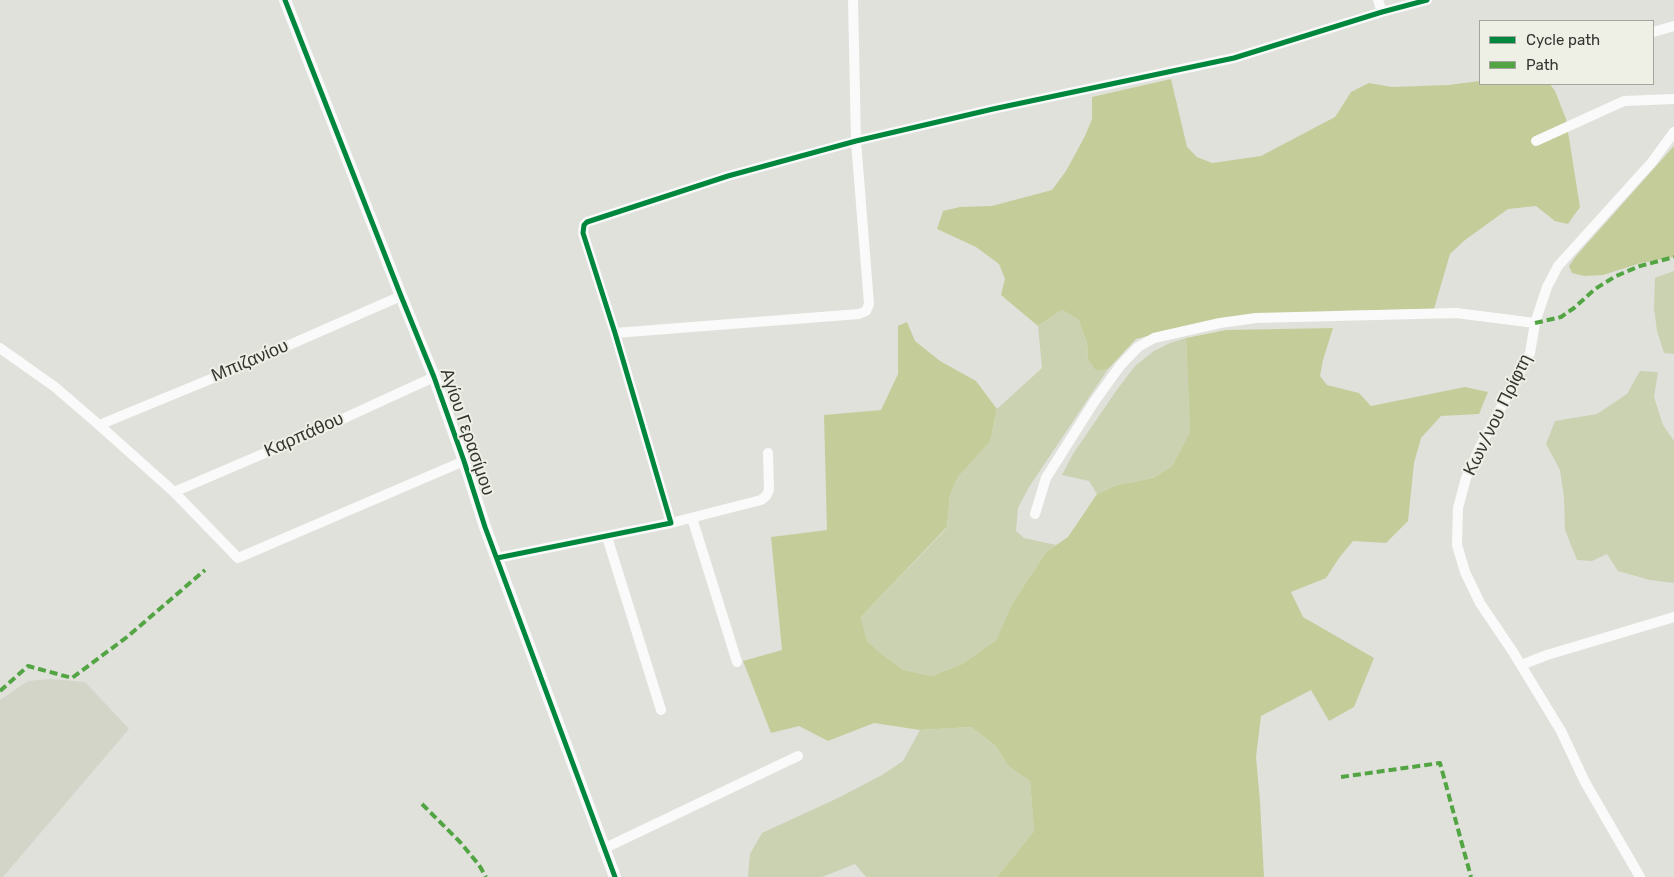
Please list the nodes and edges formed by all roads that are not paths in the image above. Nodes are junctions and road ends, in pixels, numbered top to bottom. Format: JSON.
{"nodes":[{"id":1,"x":286,"y":0,"type":"edge"},
{"id":2,"x":853,"y":0,"type":"edge"},
{"id":3,"x":1378,"y":0,"type":"edge"},
{"id":4,"x":1427,"y":0,"type":"edge"},
{"id":5,"x":1382,"y":12,"type":"junction"},
{"id":6,"x":1674,"y":26,"type":"edge"},
{"id":7,"x":1654,"y":32,"type":"edge"},
{"id":8,"x":1674,"y":98,"type":"edge"},
{"id":9,"x":1674,"y":132,"type":"edge"},
{"id":10,"x":856,"y":141,"type":"junction"},
{"id":11,"x":1536,"y":141,"type":"dead end"},
{"id":12,"x":400,"y":296,"type":"junction"},
{"id":13,"x":1535,"y":324,"type":"junction"},
{"id":14,"x":615,"y":333,"type":"junction"},
{"id":15,"x":0,"y":348,"type":"edge"},
{"id":16,"x":434,"y":377,"type":"junction"},
{"id":17,"x":99,"y":425,"type":"junction"},
{"id":18,"x":768,"y":453,"type":"dead end"},
{"id":19,"x":464,"y":461,"type":"junction"},
{"id":20,"x":174,"y":492,"type":"junction"},
{"id":21,"x":1035,"y":514,"type":"dead end"},
{"id":22,"x":692,"y":518,"type":"junction"},
{"id":23,"x":671,"y":524,"type":"junction"},
{"id":24,"x":607,"y":537,"type":"junction"},
{"id":25,"x":497,"y":558,"type":"junction"},
{"id":26,"x":1674,"y":617,"type":"edge"},
{"id":27,"x":737,"y":662,"type":"dead end"},
{"id":28,"x":1521,"y":665,"type":"junction"},
{"id":29,"x":661,"y":710,"type":"dead end"},
{"id":30,"x":798,"y":756,"type":"dead end"},
{"id":31,"x":603,"y":849,"type":"junction"},
{"id":32,"x":615,"y":877,"type":"edge"},
{"id":33,"x":1640,"y":877,"type":"edge"}],
"edges":[{"from":1,"to":12,"type":"street","name":"Αγίου Γερασίμου"},
{"from":2,"to":10,"type":"street"},
{"from":3,"to":5,"type":"street"},
{"from":4,"to":5,"type":"street"},
{"from":5,"to":10,"type":"street"},
{"from":6,"to":7,"type":"street"},
{"from":8,"to":11,"type":"street"},
{"from":9,"to":13,"type":"street","name":"Κων/νου Πρίφτη"},
{"from":10,"to":14,"type":"street"},
{"from":10,"to":14,"type":"street"},
{"from":12,"to":16,"type":"street","name":"Αγίου Γερασίμου"},
{"from":12,"to":17,"type":"street","name":"Μπιζανίου"},
{"from":13,"to":21,"type":"street"},
{"from":13,"to":28,"type":"street","name":"Κων/νου Πρίφτη"},
{"from":14,"to":23,"type":"street"},
{"from":15,"to":17,"type":"street"},
{"from":16,"to":19,"type":"street","name":"Αγίου Γερασίμου"},
{"from":16,"to":20,"type":"street","name":"Καρπάθου"},
{"from":17,"to":20,"type":"street"},
{"from":18,"to":22,"type":"street"},
{"from":19,"to":20,"type":"street"},
{"from":19,"to":25,"type":"street","name":"Αγίου Γερασίμου"},
{"from":22,"to":23,"type":"street"},
{"from":22,"to":27,"type":"street"},
{"from":23,"to":24,"type":"street"},
{"from":24,"to":25,"type":"street"},
{"from":24,"to":29,"type":"street"},
{"from":25,"to":31,"type":"street","name":"Αγίου Γερασίμου"},
{"from":26,"to":28,"type":"street"},
{"from":28,"to":33,"type":"street","name":"Κων/νου Πρίφτη"},
{"from":30,"to":31,"type":"street"},
{"from":31,"to":32,"type":"street","name":"Αγίου Γερασίμου"}]}
